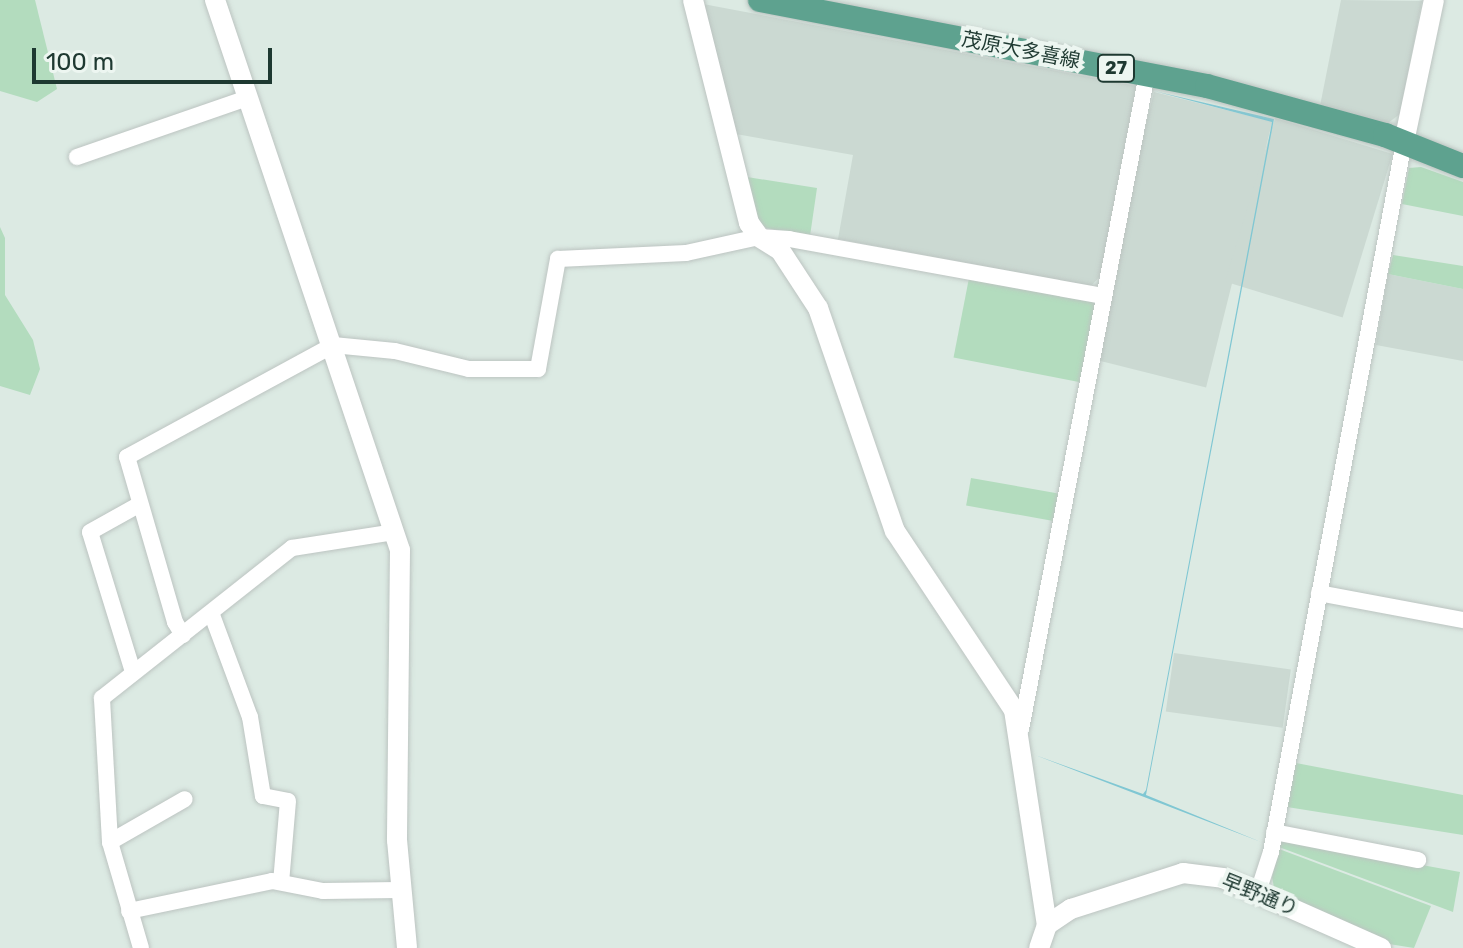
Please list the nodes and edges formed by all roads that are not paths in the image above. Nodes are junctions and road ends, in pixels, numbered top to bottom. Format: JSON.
{"nodes":[{"id":1,"x":215,"y":0,"type":"edge"},
{"id":2,"x":693,"y":0,"type":"edge"},
{"id":3,"x":760,"y":0,"type":"edge"},
{"id":4,"x":1434,"y":0,"type":"edge"},
{"id":5,"x":1147,"y":74,"type":"junction"},
{"id":6,"x":247,"y":98,"type":"junction"},
{"id":7,"x":1404,"y":142,"type":"junction"},
{"id":8,"x":77,"y":157,"type":"dead end"},
{"id":9,"x":1463,"y":166,"type":"edge"},
{"id":10,"x":759,"y":237,"type":"junction"},
{"id":11,"x":1104,"y":296,"type":"junction"},
{"id":12,"x":333,"y":345,"type":"junction"},
{"id":13,"x":140,"y":504,"type":"junction"},
{"id":14,"x":394,"y":532,"type":"junction"},
{"id":15,"x":1319,"y":593,"type":"junction"},
{"id":16,"x":212,"y":615,"type":"junction"},
{"id":17,"x":1463,"y":620,"type":"edge"},
{"id":18,"x":183,"y":635,"type":"junction"},
{"id":19,"x":133,"y":672,"type":"junction"},
{"id":20,"x":1021,"y":729,"type":"junction"},
{"id":21,"x":185,"y":799,"type":"dead end"},
{"id":22,"x":1274,"y":832,"type":"junction"},
{"id":23,"x":110,"y":842,"type":"junction"},
{"id":24,"x":1418,"y":860,"type":"dead end"},
{"id":25,"x":281,"y":882,"type":"junction"},
{"id":26,"x":399,"y":890,"type":"junction"},
{"id":27,"x":1258,"y":892,"type":"junction"},
{"id":28,"x":129,"y":911,"type":"junction"},
{"id":29,"x":1047,"y":925,"type":"junction"},
{"id":30,"x":141,"y":948,"type":"edge"},
{"id":31,"x":407,"y":948,"type":"edge"},
{"id":32,"x":1039,"y":948,"type":"edge"},
{"id":33,"x":1381,"y":948,"type":"edge"}],
"edges":[{"from":1,"to":6,"type":"street"},
{"from":2,"to":10,"type":"street"},
{"from":3,"to":5,"type":"main road","name":"茂原大多喜線","number":"27"},
{"from":4,"to":7,"type":"street"},
{"from":5,"to":7,"type":"main road","name":"茂原大多喜線","number":"27"},
{"from":5,"to":11,"type":"street"},
{"from":6,"to":8,"type":"street"},
{"from":6,"to":12,"type":"street"},
{"from":7,"to":9,"type":"main road","name":"茂原大多喜線","number":"27"},
{"from":7,"to":15,"type":"street"},
{"from":10,"to":11,"type":"street"},
{"from":10,"to":12,"type":"street"},
{"from":10,"to":20,"type":"street"},
{"from":11,"to":20,"type":"street"},
{"from":12,"to":13,"type":"street"},
{"from":12,"to":14,"type":"street"},
{"from":13,"to":18,"type":"street"},
{"from":13,"to":19,"type":"street"},
{"from":14,"to":16,"type":"street"},
{"from":14,"to":26,"type":"street"},
{"from":15,"to":17,"type":"street"},
{"from":15,"to":22,"type":"street"},
{"from":16,"to":18,"type":"street"},
{"from":16,"to":25,"type":"street"},
{"from":18,"to":19,"type":"street"},
{"from":19,"to":23,"type":"street"},
{"from":20,"to":29,"type":"street"},
{"from":21,"to":23,"type":"street"},
{"from":22,"to":24,"type":"street"},
{"from":22,"to":27,"type":"street"},
{"from":23,"to":28,"type":"street"},
{"from":25,"to":26,"type":"street"},
{"from":25,"to":28,"type":"street"},
{"from":26,"to":31,"type":"street"},
{"from":27,"to":29,"type":"street","name":"早野通り"},
{"from":27,"to":33,"type":"street","name":"早野通り"},
{"from":28,"to":30,"type":"street"},
{"from":29,"to":32,"type":"street"}]}
